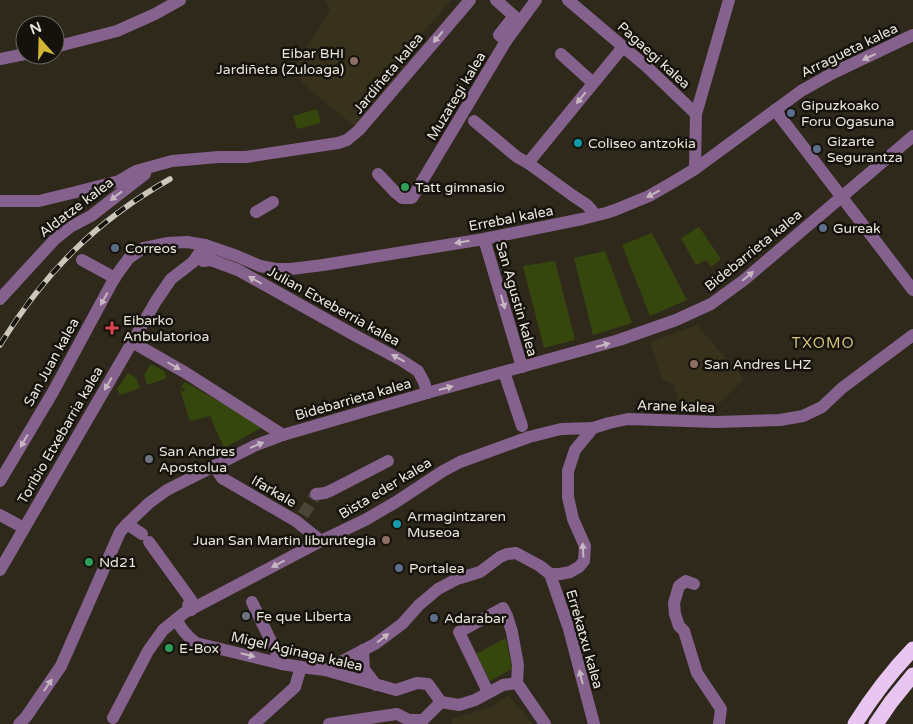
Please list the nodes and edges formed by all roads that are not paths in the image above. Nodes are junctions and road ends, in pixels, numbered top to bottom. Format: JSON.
{"nodes":[{"id":1,"x":180,"y":0,"type":"edge"},
{"id":2,"x":470,"y":0,"type":"edge"},
{"id":3,"x":496,"y":0,"type":"edge"},
{"id":4,"x":536,"y":0,"type":"edge"},
{"id":5,"x":568,"y":0,"type":"edge"},
{"id":6,"x":729,"y":0,"type":"edge"},
{"id":7,"x":913,"y":35,"type":"edge"},
{"id":8,"x":506,"y":41,"type":"junction"},
{"id":9,"x":65,"y":44,"type":"edge"},
{"id":10,"x":623,"y":47,"type":"junction"},
{"id":11,"x":561,"y":54,"type":"dead end"},
{"id":12,"x":15,"y":56,"type":"edge"},
{"id":13,"x":0,"y":59,"type":"edge"},
{"id":14,"x":593,"y":83,"type":"junction"},
{"id":15,"x":697,"y":109,"type":"junction"},
{"id":16,"x":775,"y":110,"type":"junction"},
{"id":17,"x":474,"y":121,"type":"dead end"},
{"id":18,"x":913,"y":136,"type":"edge"},
{"id":19,"x":317,"y":146,"type":"joint"},
{"id":20,"x":528,"y":163,"type":"junction"},
{"id":21,"x":155,"y":166,"type":"junction"},
{"id":22,"x":695,"y":169,"type":"junction"},
{"id":23,"x":378,"y":174,"type":"dead end"},
{"id":24,"x":842,"y":196,"type":"junction"},
{"id":25,"x":0,"y":201,"type":"edge"},
{"id":26,"x":273,"y":202,"type":"dead end"},
{"id":27,"x":256,"y":212,"type":"dead end"},
{"id":28,"x":596,"y":216,"type":"junction"},
{"id":29,"x":484,"y":238,"type":"junction"},
{"id":30,"x":206,"y":245,"type":"junction"},
{"id":31,"x":129,"y":258,"type":"joint"},
{"id":32,"x":82,"y":260,"type":"dead end"},
{"id":33,"x":211,"y":260,"type":"junction"},
{"id":34,"x":193,"y":262,"type":"junction"},
{"id":35,"x":323,"y":265,"type":"joint"},
{"id":36,"x":115,"y":278,"type":"junction"},
{"id":37,"x":913,"y":290,"type":"edge"},
{"id":38,"x":0,"y":299,"type":"edge"},
{"id":39,"x":913,"y":335,"type":"edge"},
{"id":40,"x":132,"y":342,"type":"junction"},
{"id":41,"x":522,"y":367,"type":"junction"},
{"id":42,"x":504,"y":372,"type":"junction"},
{"id":43,"x":427,"y":394,"type":"junction"},
{"id":44,"x":522,"y":426,"type":"dead end"},
{"id":45,"x":593,"y":428,"type":"junction"},
{"id":46,"x":284,"y":435,"type":"junction"},
{"id":47,"x":388,"y":461,"type":"dead end"},
{"id":48,"x":214,"y":466,"type":"junction"},
{"id":49,"x":5,"y":467,"type":"edge"},
{"id":50,"x":0,"y":481,"type":"edge"},
{"id":51,"x":316,"y":494,"type":"tunnel mouth"},
{"id":52,"x":0,"y":515,"type":"edge"},
{"id":53,"x":127,"y":524,"type":"junction"},
{"id":54,"x":24,"y":528,"type":"junction"},
{"id":55,"x":321,"y":541,"type":"junction"},
{"id":56,"x":0,"y":570,"type":"edge"},
{"id":57,"x":545,"y":570,"type":"junction"},
{"id":58,"x":694,"y":584,"type":"dead end"},
{"id":59,"x":252,"y":602,"type":"dead end"},
{"id":60,"x":190,"y":610,"type":"junction"},
{"id":61,"x":177,"y":620,"type":"junction"},
{"id":62,"x":913,"y":649,"type":"edge"},
{"id":63,"x":363,"y":650,"type":"junction"},
{"id":64,"x":282,"y":664,"type":"junction"},
{"id":65,"x":301,"y":667,"type":"junction"},
{"id":66,"x":325,"y":670,"type":"junction"},
{"id":67,"x":913,"y":675,"type":"edge"},
{"id":68,"x":517,"y":683,"type":"junction"},
{"id":69,"x":376,"y":685,"type":"junction"},
{"id":70,"x":488,"y":692,"type":"junction"},
{"id":71,"x":440,"y":702,"type":"junction"},
{"id":72,"x":112,"y":718,"type":"dead end"},
{"id":73,"x":19,"y":724,"type":"edge"},
{"id":74,"x":254,"y":724,"type":"edge"},
{"id":75,"x":329,"y":724,"type":"edge"},
{"id":76,"x":545,"y":724,"type":"edge"},
{"id":77,"x":594,"y":724,"type":"edge"},
{"id":78,"x":718,"y":724,"type":"edge"},
{"id":79,"x":855,"y":724,"type":"edge"},
{"id":80,"x":876,"y":724,"type":"edge"}],
"edges":[{"from":1,"to":9,"type":"street"},
{"from":2,"to":19,"type":"street","name":"Jardiñeta kalea","one_way":true},
{"from":3,"to":8,"type":"street","name":"Muzategi kalea"},
{"from":4,"to":8,"type":"street"},
{"from":5,"to":10,"type":"street","name":"Pagaegi kalea"},
{"from":6,"to":15,"type":"street"},
{"from":7,"to":16,"type":"street","name":"Arragueta kalea","one_way":true},
{"from":8,"to":23,"type":"street","name":"Muzategi kalea"},
{"from":10,"to":14,"type":"street"},
{"from":10,"to":15,"type":"street","name":"Pagaegi kalea"},
{"from":11,"to":14,"type":"street"},
{"from":12,"to":13,"type":"street"},
{"from":14,"to":20,"type":"street","one_way":true},
{"from":15,"to":22,"type":"street"},
{"from":16,"to":22,"type":"street","name":"Arragueta kalea"},
{"from":16,"to":24,"type":"street"},
{"from":17,"to":20,"type":"street"},
{"from":18,"to":24,"type":"street","name":"Bidebarrieta kalea"},
{"from":19,"to":21,"type":"street","name":"Aldatze kalea"},
{"from":20,"to":28,"type":"street"},
{"from":21,"to":25,"type":"street","name":"Aldatze kalea"},
{"from":21,"to":38,"type":"street","name":"Aldatze kalea","one_way":true},
{"from":22,"to":28,"type":"street","name":"Errebal kalea","one_way":true},
{"from":24,"to":37,"type":"street"},
{"from":41,"to":24,"type":"street","name":"Bidebarrieta kalea","one_way":true},
{"from":26,"to":27,"type":"street"},
{"from":28,"to":29,"type":"street","name":"Errebal kalea"},
{"from":29,"to":35,"type":"street","name":"Errebal kalea","one_way":true},
{"from":29,"to":41,"type":"street","name":"San Agustin kalea","one_way":true},
{"from":30,"to":31,"type":"street","name":"Julian Etxeberria kalea"},
{"from":30,"to":33,"type":"street"},
{"from":30,"to":34,"type":"street"},
{"from":30,"to":35,"type":"street","name":"Julian Etxeberria kalea"},
{"from":31,"to":36,"type":"street","name":"San Juan kalea"},
{"from":32,"to":36,"type":"street"},
{"from":33,"to":34,"type":"street","name":"Julian Etxeberria kalea"},
{"from":43,"to":33,"type":"street","name":"Julian Etxeberria kalea","one_way":true},
{"from":34,"to":40,"type":"street"},
{"from":36,"to":49,"type":"street","name":"San Juan kalea","one_way":true},
{"from":39,"to":45,"type":"street","name":"Arane kalea"},
{"from":40,"to":46,"type":"street","one_way":true},
{"from":40,"to":54,"type":"street","name":"Toribio Etxebarria kalea","one_way":true},
{"from":41,"to":42,"type":"street","name":"Bidebarrieta kalea"},
{"from":43,"to":42,"type":"street","name":"Bidebarrieta kalea","one_way":true},
{"from":42,"to":44,"type":"street"},
{"from":43,"to":46,"type":"street","name":"Bidebarrieta kalea"},
{"from":45,"to":55,"type":"street","name":"Bista eder kalea"},
{"from":57,"to":45,"type":"street","one_way":true},
{"from":48,"to":46,"type":"street","name":"Bidebarrieta kalea","one_way":true},
{"from":47,"to":51,"type":"street"},
{"from":48,"to":53,"type":"street","name":"Bidebarrieta kalea"},
{"from":48,"to":55,"type":"street","name":"Ifarkale"},
{"from":49,"to":50,"type":"street","name":"San Juan kalea"},
{"from":52,"to":54,"type":"street"},
{"from":53,"to":60,"type":"street"},
{"from":73,"to":53,"type":"street","name":"Bidebarrieta kalea","one_way":true},
{"from":54,"to":56,"type":"street","name":"Toribio Etxebarria kalea"},
{"from":55,"to":60,"type":"street","name":"Bista eder kalea","one_way":true},
{"from":63,"to":57,"type":"street","one_way":true},
{"from":77,"to":57,"type":"street","name":"Errekatxu kalea","one_way":true},
{"from":58,"to":78,"type":"street"},
{"from":59,"to":64,"type":"street"},
{"from":60,"to":61,"type":"street","name":"Bista eder kalea"},
{"from":61,"to":64,"type":"street","name":"Migel Aginaga kalea","one_way":true},
{"from":61,"to":72,"type":"street","name":"Bista eder kalea"},
{"from":62,"to":79,"type":"highway"},
{"from":63,"to":66,"type":"street"},
{"from":63,"to":69,"type":"street"},
{"from":64,"to":65,"type":"street","name":"Migel Aginaga kalea"},
{"from":65,"to":66,"type":"street","name":"Migel Aginaga kalea"},
{"from":65,"to":74,"type":"street"},
{"from":66,"to":69,"type":"street","name":"Migel Aginaga kalea"},
{"from":67,"to":80,"type":"highway"},
{"from":68,"to":70,"type":"street"},
{"from":68,"to":70,"type":"street"},
{"from":68,"to":76,"type":"street"},
{"from":69,"to":71,"type":"street","name":"Migel Aginaga kalea"},
{"from":70,"to":71,"type":"street"},
{"from":71,"to":75,"type":"street"}]}
